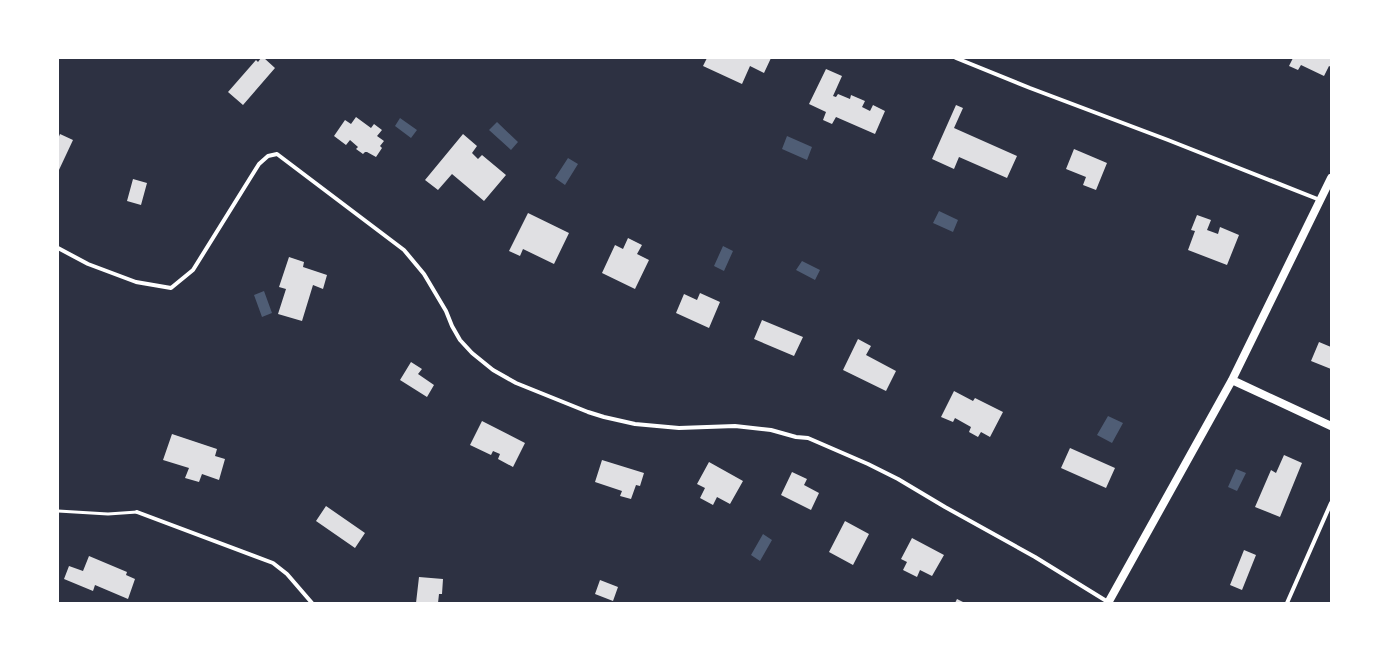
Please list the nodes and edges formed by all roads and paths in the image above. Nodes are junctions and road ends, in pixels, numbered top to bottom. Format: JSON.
{"nodes":[{"id":1,"x":956,"y":58,"type":"edge"},
{"id":2,"x":1331,"y":178,"type":"edge"},
{"id":3,"x":1320,"y":200,"type":"junction"},
{"id":4,"x":58,"y":248,"type":"edge"},
{"id":5,"x":1232,"y":380,"type":"junction"},
{"id":6,"x":1331,"y":426,"type":"edge"},
{"id":7,"x":1331,"y":503,"type":"edge"},
{"id":8,"x":58,"y":511,"type":"edge"},
{"id":9,"x":137,"y":512,"type":"joint"},
{"id":10,"x":1108,"y":602,"type":"edge"},
{"id":11,"x":312,"y":603,"type":"edge"},
{"id":12,"x":1287,"y":603,"type":"edge"}],
"edges":[{"from":1,"to":3,"type":"street"},
{"from":2,"to":3,"type":"main road"},
{"from":3,"to":5,"type":"main road"},
{"from":4,"to":10,"type":"street"},
{"from":5,"to":6,"type":"main road"},
{"from":5,"to":10,"type":"main road"},
{"from":7,"to":12,"type":"street"},
{"from":8,"to":9,"type":"lane"},
{"from":9,"to":11,"type":"street"}]}
